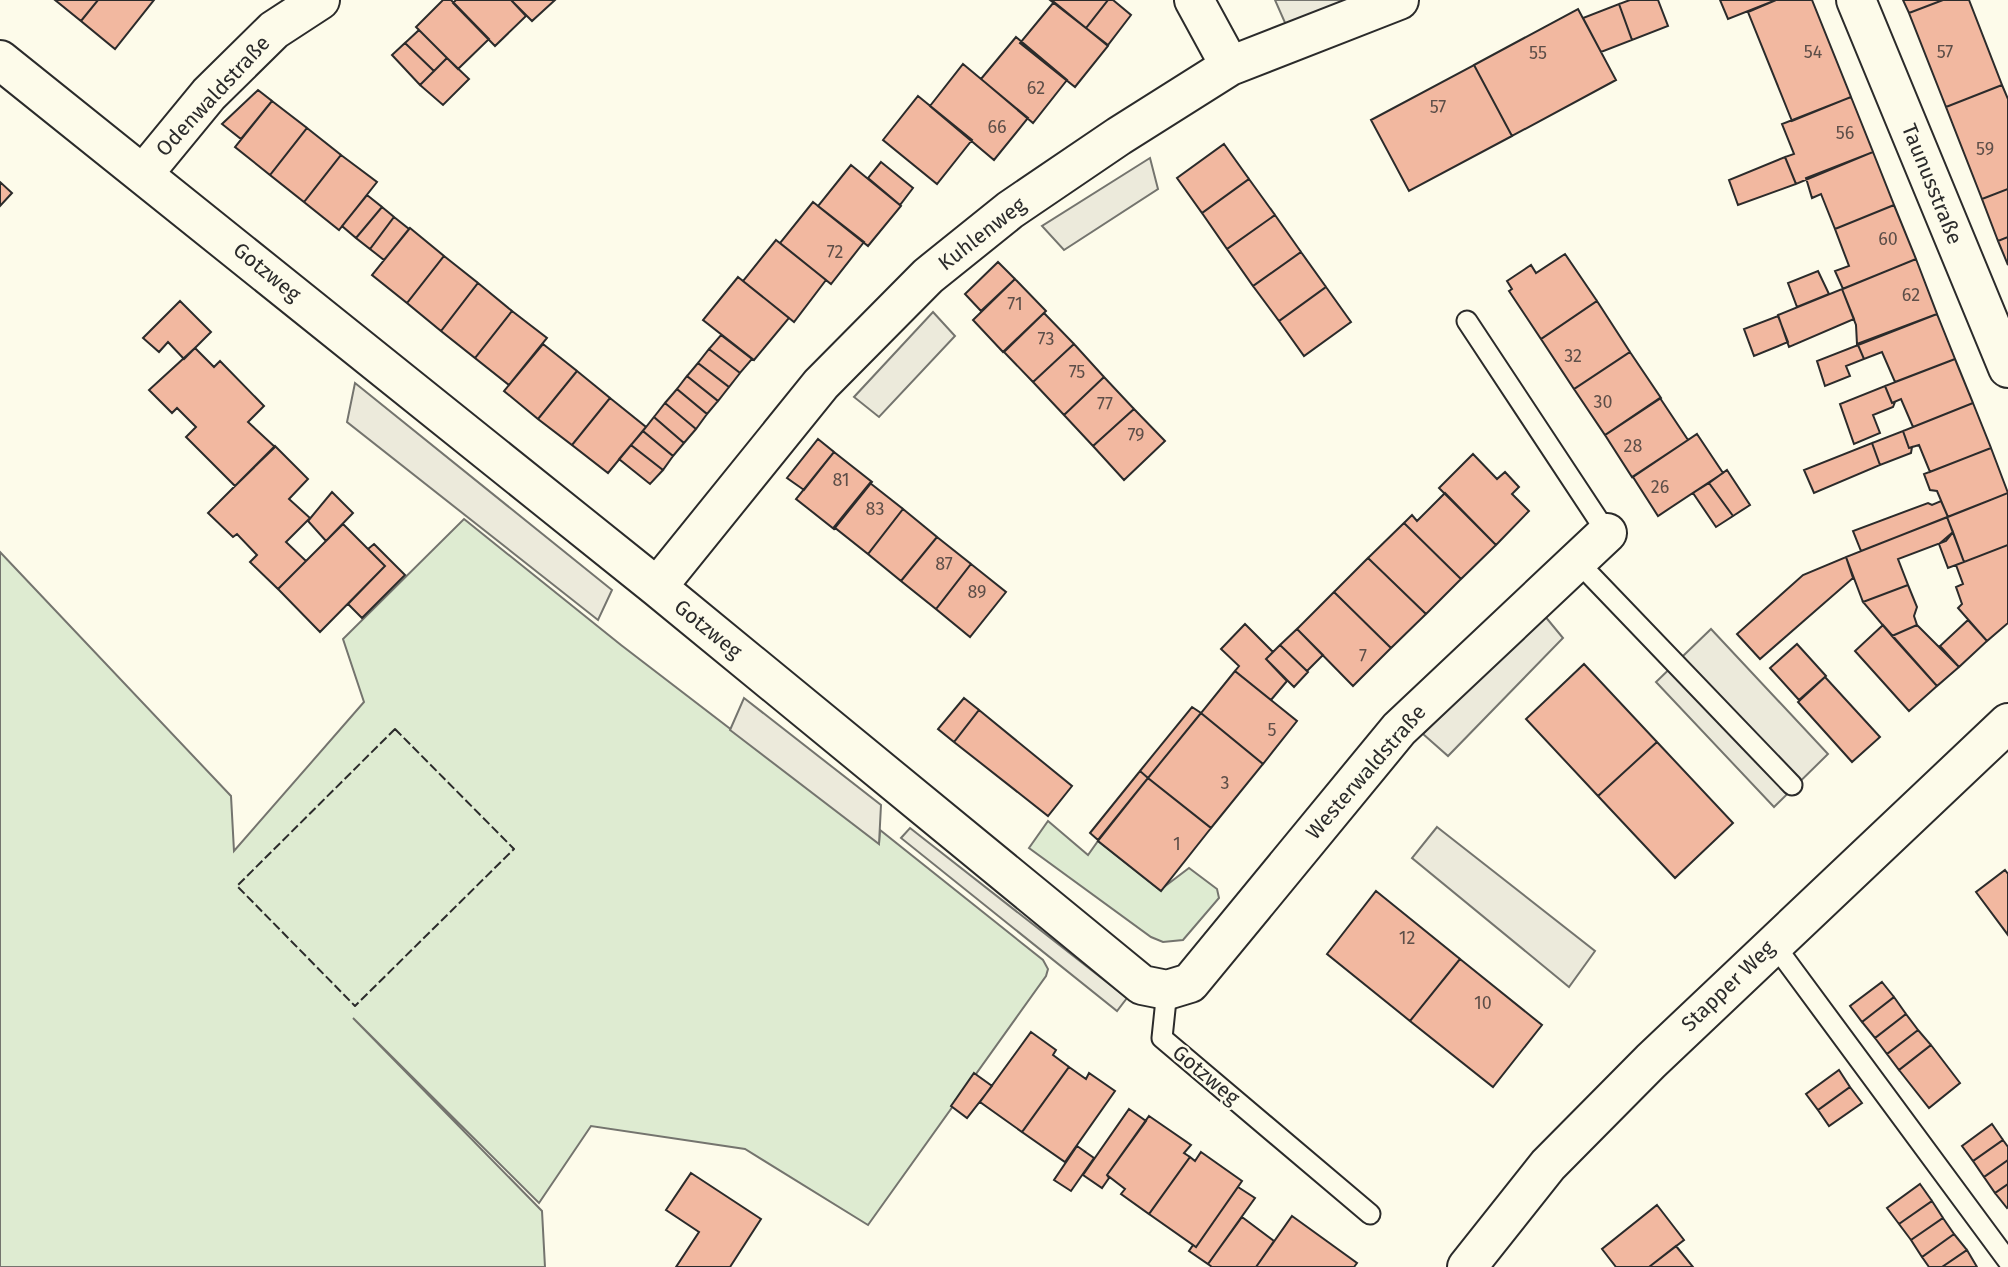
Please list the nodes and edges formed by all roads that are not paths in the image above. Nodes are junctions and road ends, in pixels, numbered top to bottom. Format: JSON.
{"nodes":[{"id":1,"x":320,"y":0,"type":"edge"},
{"id":2,"x":1194,"y":0,"type":"edge"},
{"id":3,"x":1399,"y":0,"type":"edge"},
{"id":4,"x":1856,"y":0,"type":"edge"},
{"id":5,"x":0,"y":61,"type":"edge"},
{"id":6,"x":1230,"y":66,"type":"junction"},
{"id":7,"x":144,"y":173,"type":"junction"},
{"id":8,"x":1467,"y":321,"type":"dead end"},
{"id":9,"x":2008,"y":368,"type":"edge"},
{"id":10,"x":1607,"y":533,"type":"joint"},
{"id":11,"x":1577,"y":561,"type":"junction"},
{"id":12,"x":657,"y":587,"type":"junction"},
{"id":13,"x":2008,"y":723,"type":"edge"},
{"id":14,"x":1792,"y":785,"type":"dead end"},
{"id":15,"x":1773,"y":943,"type":"junction"},
{"id":16,"x":1167,"y":990,"type":"junction"},
{"id":17,"x":1370,"y":1214,"type":"dead end"},
{"id":18,"x":2008,"y":1261,"type":"edge"},
{"id":19,"x":1467,"y":1267,"type":"edge"}],
"edges":[{"from":1,"to":7,"type":"street","name":"Odenwaldstraße"},
{"from":2,"to":6,"type":"street"},
{"from":3,"to":6,"type":"street","name":"Kuhlenweg"},
{"from":4,"to":9,"type":"street","name":"Taunusstraße"},
{"from":5,"to":7,"type":"street","name":"Gotzweg"},
{"from":6,"to":12,"type":"street","name":"Kuhlenweg"},
{"from":7,"to":12,"type":"street","name":"Gotzweg"},
{"from":8,"to":10,"type":"lane","name":"Westerwaldstraße"},
{"from":10,"to":11,"type":"street","name":"Westerwaldstraße"},
{"from":11,"to":14,"type":"lane"},
{"from":11,"to":16,"type":"street","name":"Westerwaldstraße"},
{"from":12,"to":16,"type":"street","name":"Gotzweg"},
{"from":13,"to":15,"type":"street","name":"Stapper Weg"},
{"from":15,"to":18,"type":"lane"},
{"from":15,"to":19,"type":"street","name":"Stapper Weg"},
{"from":16,"to":17,"type":"lane","name":"Gotzweg"}]}
